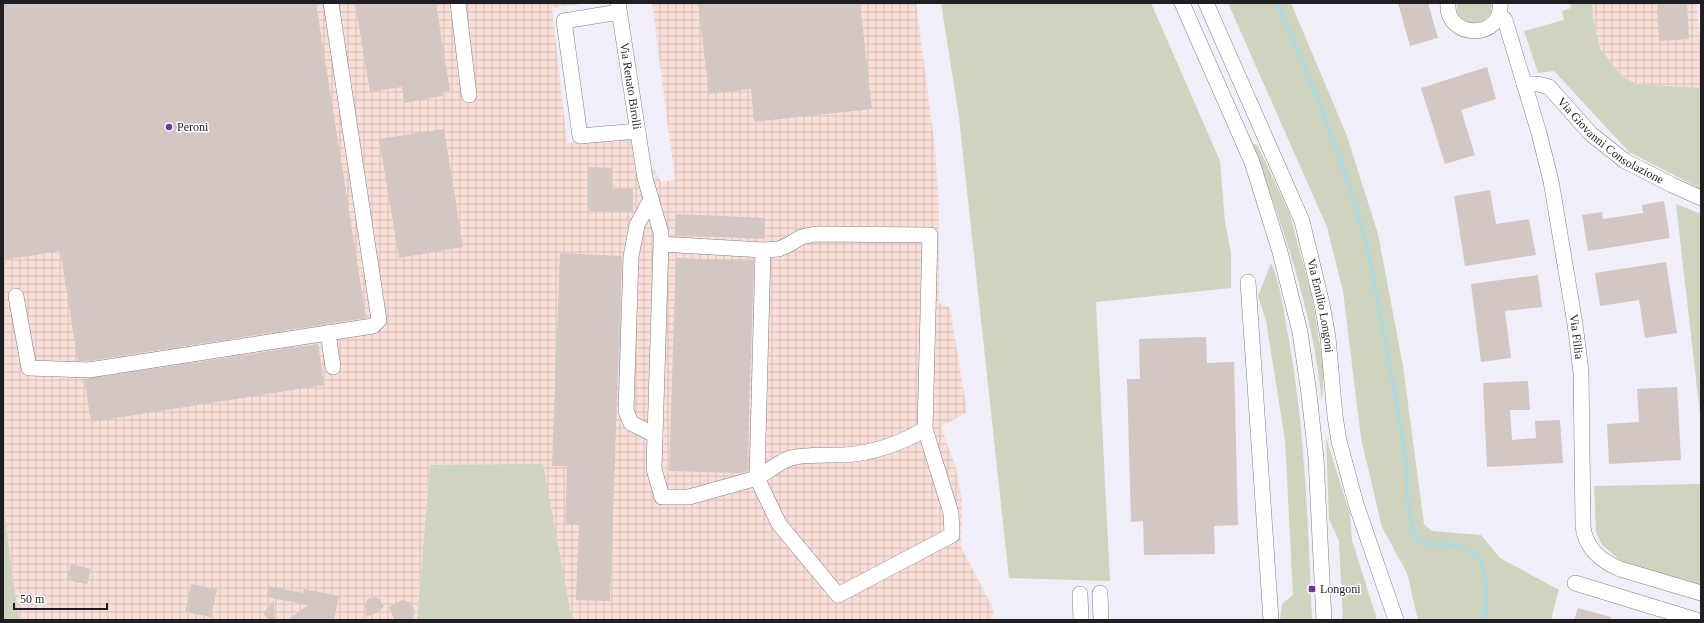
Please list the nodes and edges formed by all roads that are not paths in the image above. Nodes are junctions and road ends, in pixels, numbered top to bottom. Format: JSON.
{"nodes":[{"id":1,"x":331,"y":3,"type":"edge"},
{"id":2,"x":458,"y":3,"type":"edge"},
{"id":3,"x":1182,"y":3,"type":"edge"},
{"id":4,"x":1206,"y":3,"type":"edge"},
{"id":5,"x":1448,"y":3,"type":"edge"},
{"id":6,"x":619,"y":8,"type":"edge"},
{"id":7,"x":1499,"y":9,"type":"edge"},
{"id":8,"x":1524,"y":84,"type":"junction"},
{"id":9,"x":469,"y":95,"type":"dead end"},
{"id":10,"x":638,"y":131,"type":"junction"},
{"id":11,"x":1701,"y":198,"type":"edge"},
{"id":12,"x":651,"y":199,"type":"junction"},
{"id":13,"x":661,"y":244,"type":"junction"},
{"id":14,"x":763,"y":250,"type":"junction"},
{"id":15,"x":1248,"y":282,"type":"dead end"},
{"id":16,"x":16,"y":296,"type":"dead end"},
{"id":17,"x":328,"y":334,"type":"junction"},
{"id":18,"x":333,"y":367,"type":"dead end"},
{"id":19,"x":925,"y":429,"type":"junction"},
{"id":20,"x":655,"y":435,"type":"junction"},
{"id":21,"x":757,"y":478,"type":"junction"},
{"id":22,"x":1370,"y":544,"type":"junction"},
{"id":23,"x":1645,"y":577,"type":"junction"},
{"id":24,"x":1575,"y":583,"type":"dead end"},
{"id":25,"x":1322,"y":587,"type":"junction"},
{"id":26,"x":1100,"y":593,"type":"dead end"},
{"id":27,"x":1701,"y":593,"type":"edge"},
{"id":28,"x":1080,"y":594,"type":"dead end"},
{"id":29,"x":1636,"y":602,"type":"junction"},
{"id":30,"x":1081,"y":620,"type":"edge"},
{"id":31,"x":1101,"y":620,"type":"edge"},
{"id":32,"x":1271,"y":620,"type":"edge"},
{"id":33,"x":1324,"y":620,"type":"edge"},
{"id":34,"x":1331,"y":620,"type":"edge"},
{"id":35,"x":1384,"y":620,"type":"edge"},
{"id":36,"x":1396,"y":620,"type":"edge"},
{"id":37,"x":1696,"y":620,"type":"edge"}],
"edges":[{"from":1,"to":17,"type":"street"},
{"from":2,"to":9,"type":"street"},
{"from":3,"to":25,"type":"street","name":"Via Emilio Longoni"},
{"from":4,"to":22,"type":"street","name":"Via Emilio Longoni"},
{"from":5,"to":7,"type":"street"},
{"from":6,"to":10,"type":"street","name":"Via Renato Birolli"},
{"from":6,"to":10,"type":"street"},
{"from":7,"to":8,"type":"street","name":"Via Fillia"},
{"from":8,"to":11,"type":"street","name":"Via Giovanni Consolazione"},
{"from":8,"to":23,"type":"street","name":"Via Fillia"},
{"from":10,"to":12,"type":"street","name":"Via Renato Birolli"},
{"from":12,"to":13,"type":"street","name":"Via Renato Birolli"},
{"from":12,"to":20,"type":"street"},
{"from":13,"to":14,"type":"street"},
{"from":13,"to":20,"type":"street","name":"Via Renato Birolli"},
{"from":14,"to":19,"type":"street"},
{"from":14,"to":21,"type":"street"},
{"from":15,"to":32,"type":"street"},
{"from":16,"to":17,"type":"street"},
{"from":17,"to":18,"type":"street"},
{"from":19,"to":21,"type":"street"},
{"from":19,"to":21,"type":"street"},
{"from":20,"to":21,"type":"street","name":"Via Renato Birolli"},
{"from":22,"to":35,"type":"street"},
{"from":22,"to":36,"type":"street","name":"Via Emilio Longoni"},
{"from":23,"to":27,"type":"street","name":"Via Fillia"},
{"from":23,"to":29,"type":"street"},
{"from":24,"to":29,"type":"street"},
{"from":25,"to":33,"type":"street","name":"Via Emilio Longoni"},
{"from":25,"to":34,"type":"street"},
{"from":26,"to":31,"type":"street"},
{"from":28,"to":30,"type":"street"},
{"from":29,"to":37,"type":"street"}]}
